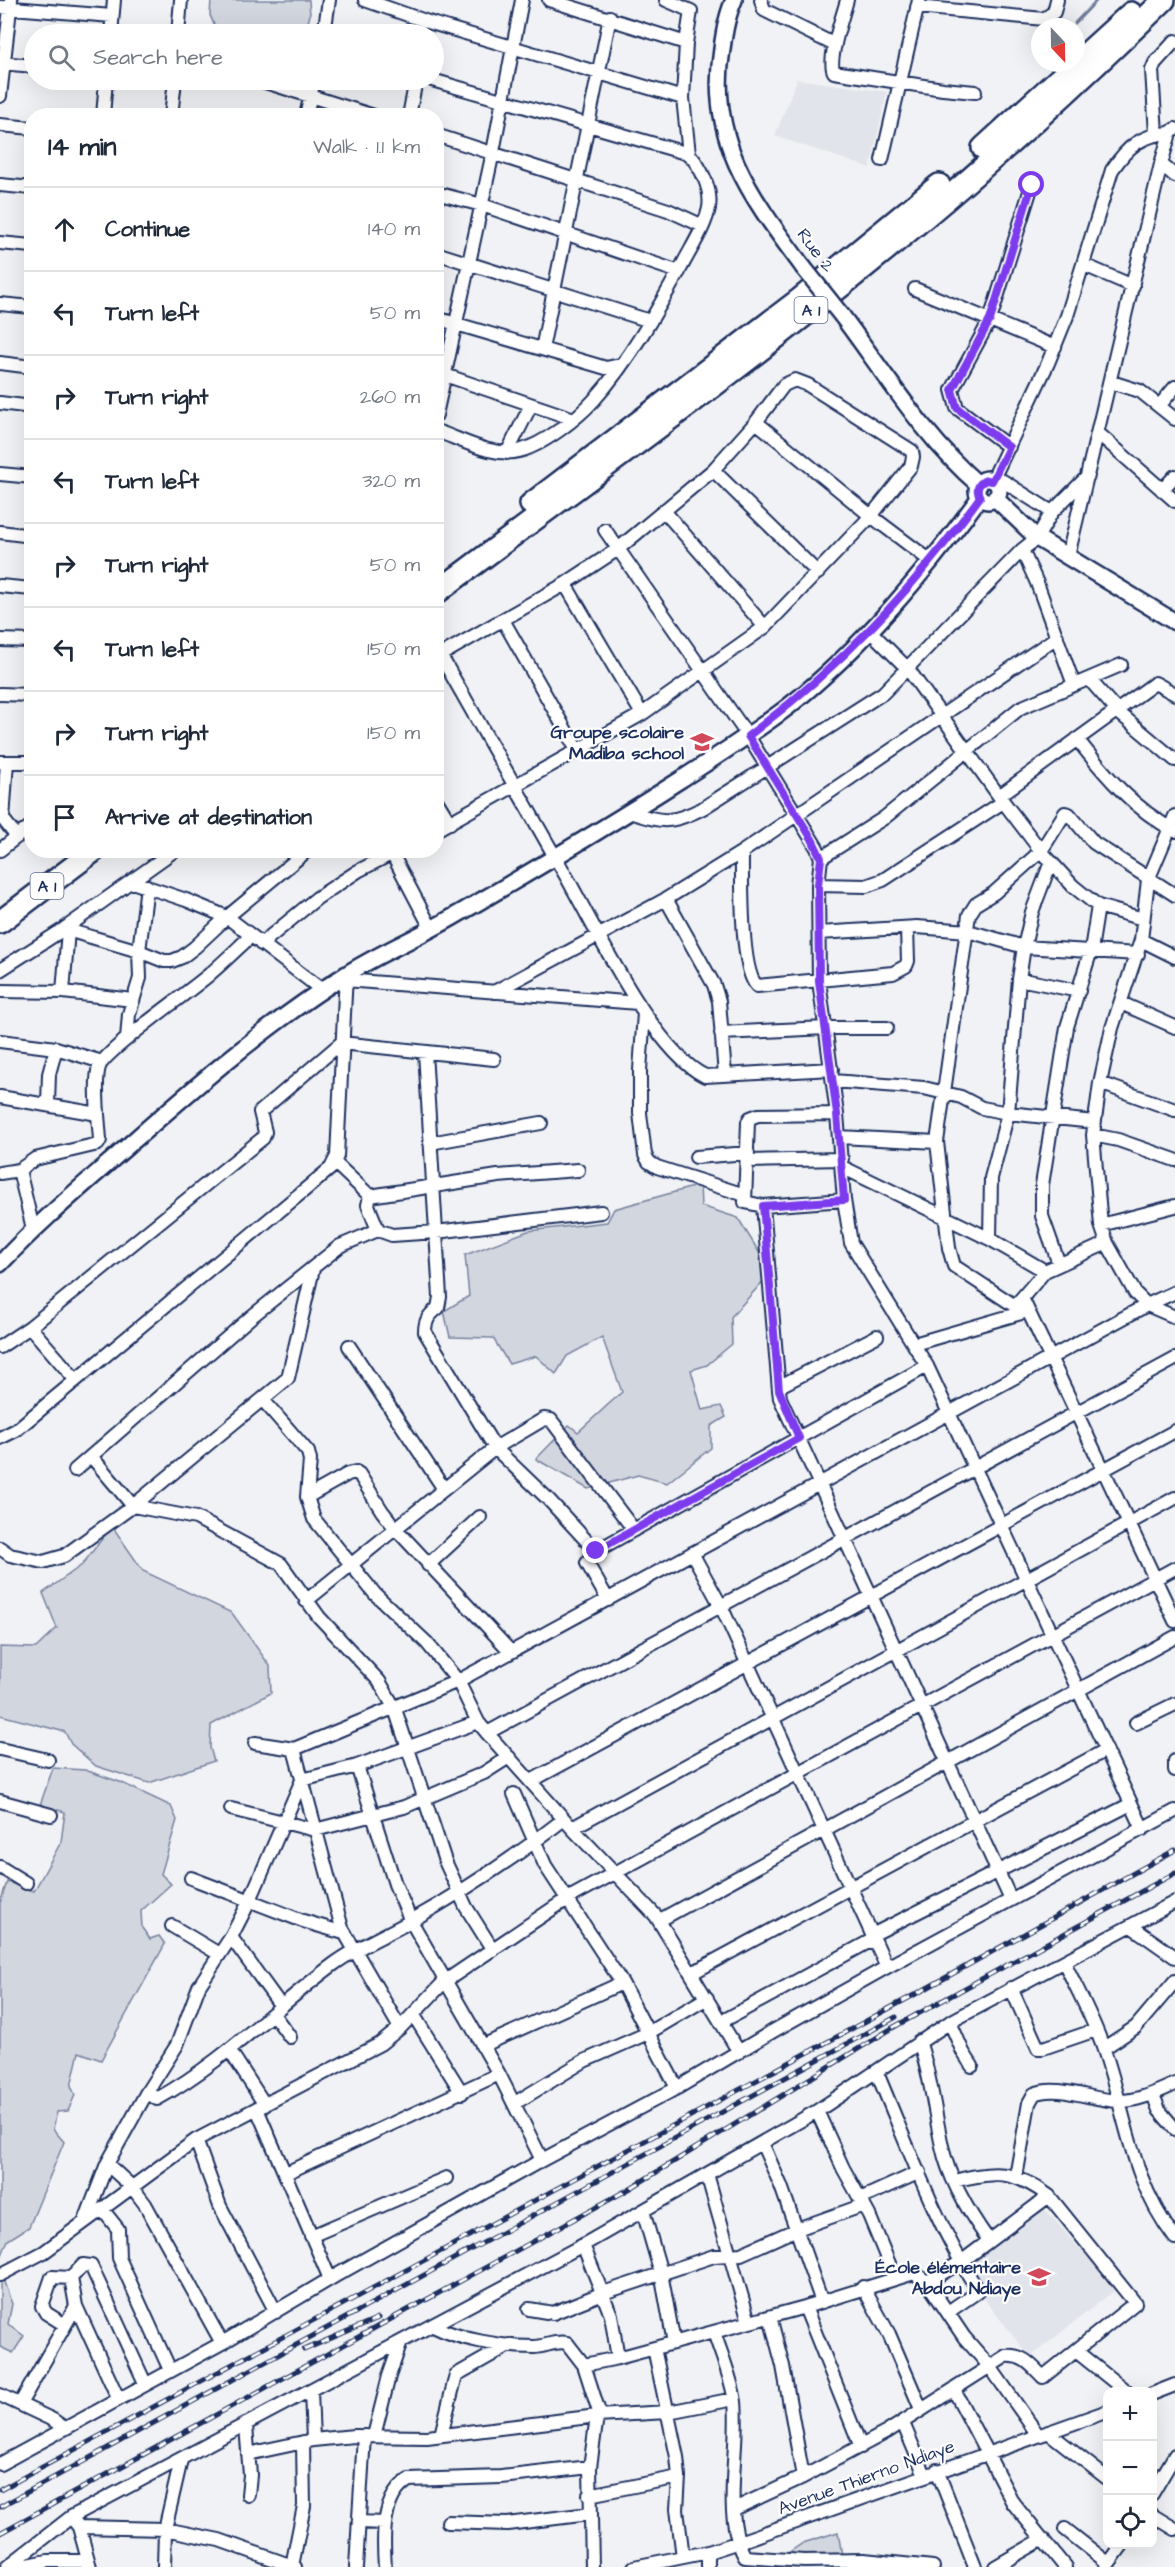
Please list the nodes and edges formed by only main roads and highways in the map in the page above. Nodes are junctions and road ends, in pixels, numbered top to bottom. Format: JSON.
{"nodes":[{"id":1,"x":1144,"y":0,"type":"edge"},
{"id":2,"x":1164,"y":0,"type":"edge"},
{"id":3,"x":444,"y":569,"type":"edge"},
{"id":4,"x":444,"y":587,"type":"edge"},
{"id":5,"x":62,"y":858,"type":"edge"},
{"id":6,"x":84,"y":858,"type":"edge"},
{"id":7,"x":0,"y":905,"type":"edge"},
{"id":8,"x":0,"y":922,"type":"edge"}],
"edges":[{"from":1,"to":3,"type":"highway","number":"A 1"},
{"from":2,"to":4,"type":"highway","number":"A 1"},
{"from":5,"to":7,"type":"highway","number":"A 1"},
{"from":6,"to":8,"type":"highway","number":"A 1"}]}
